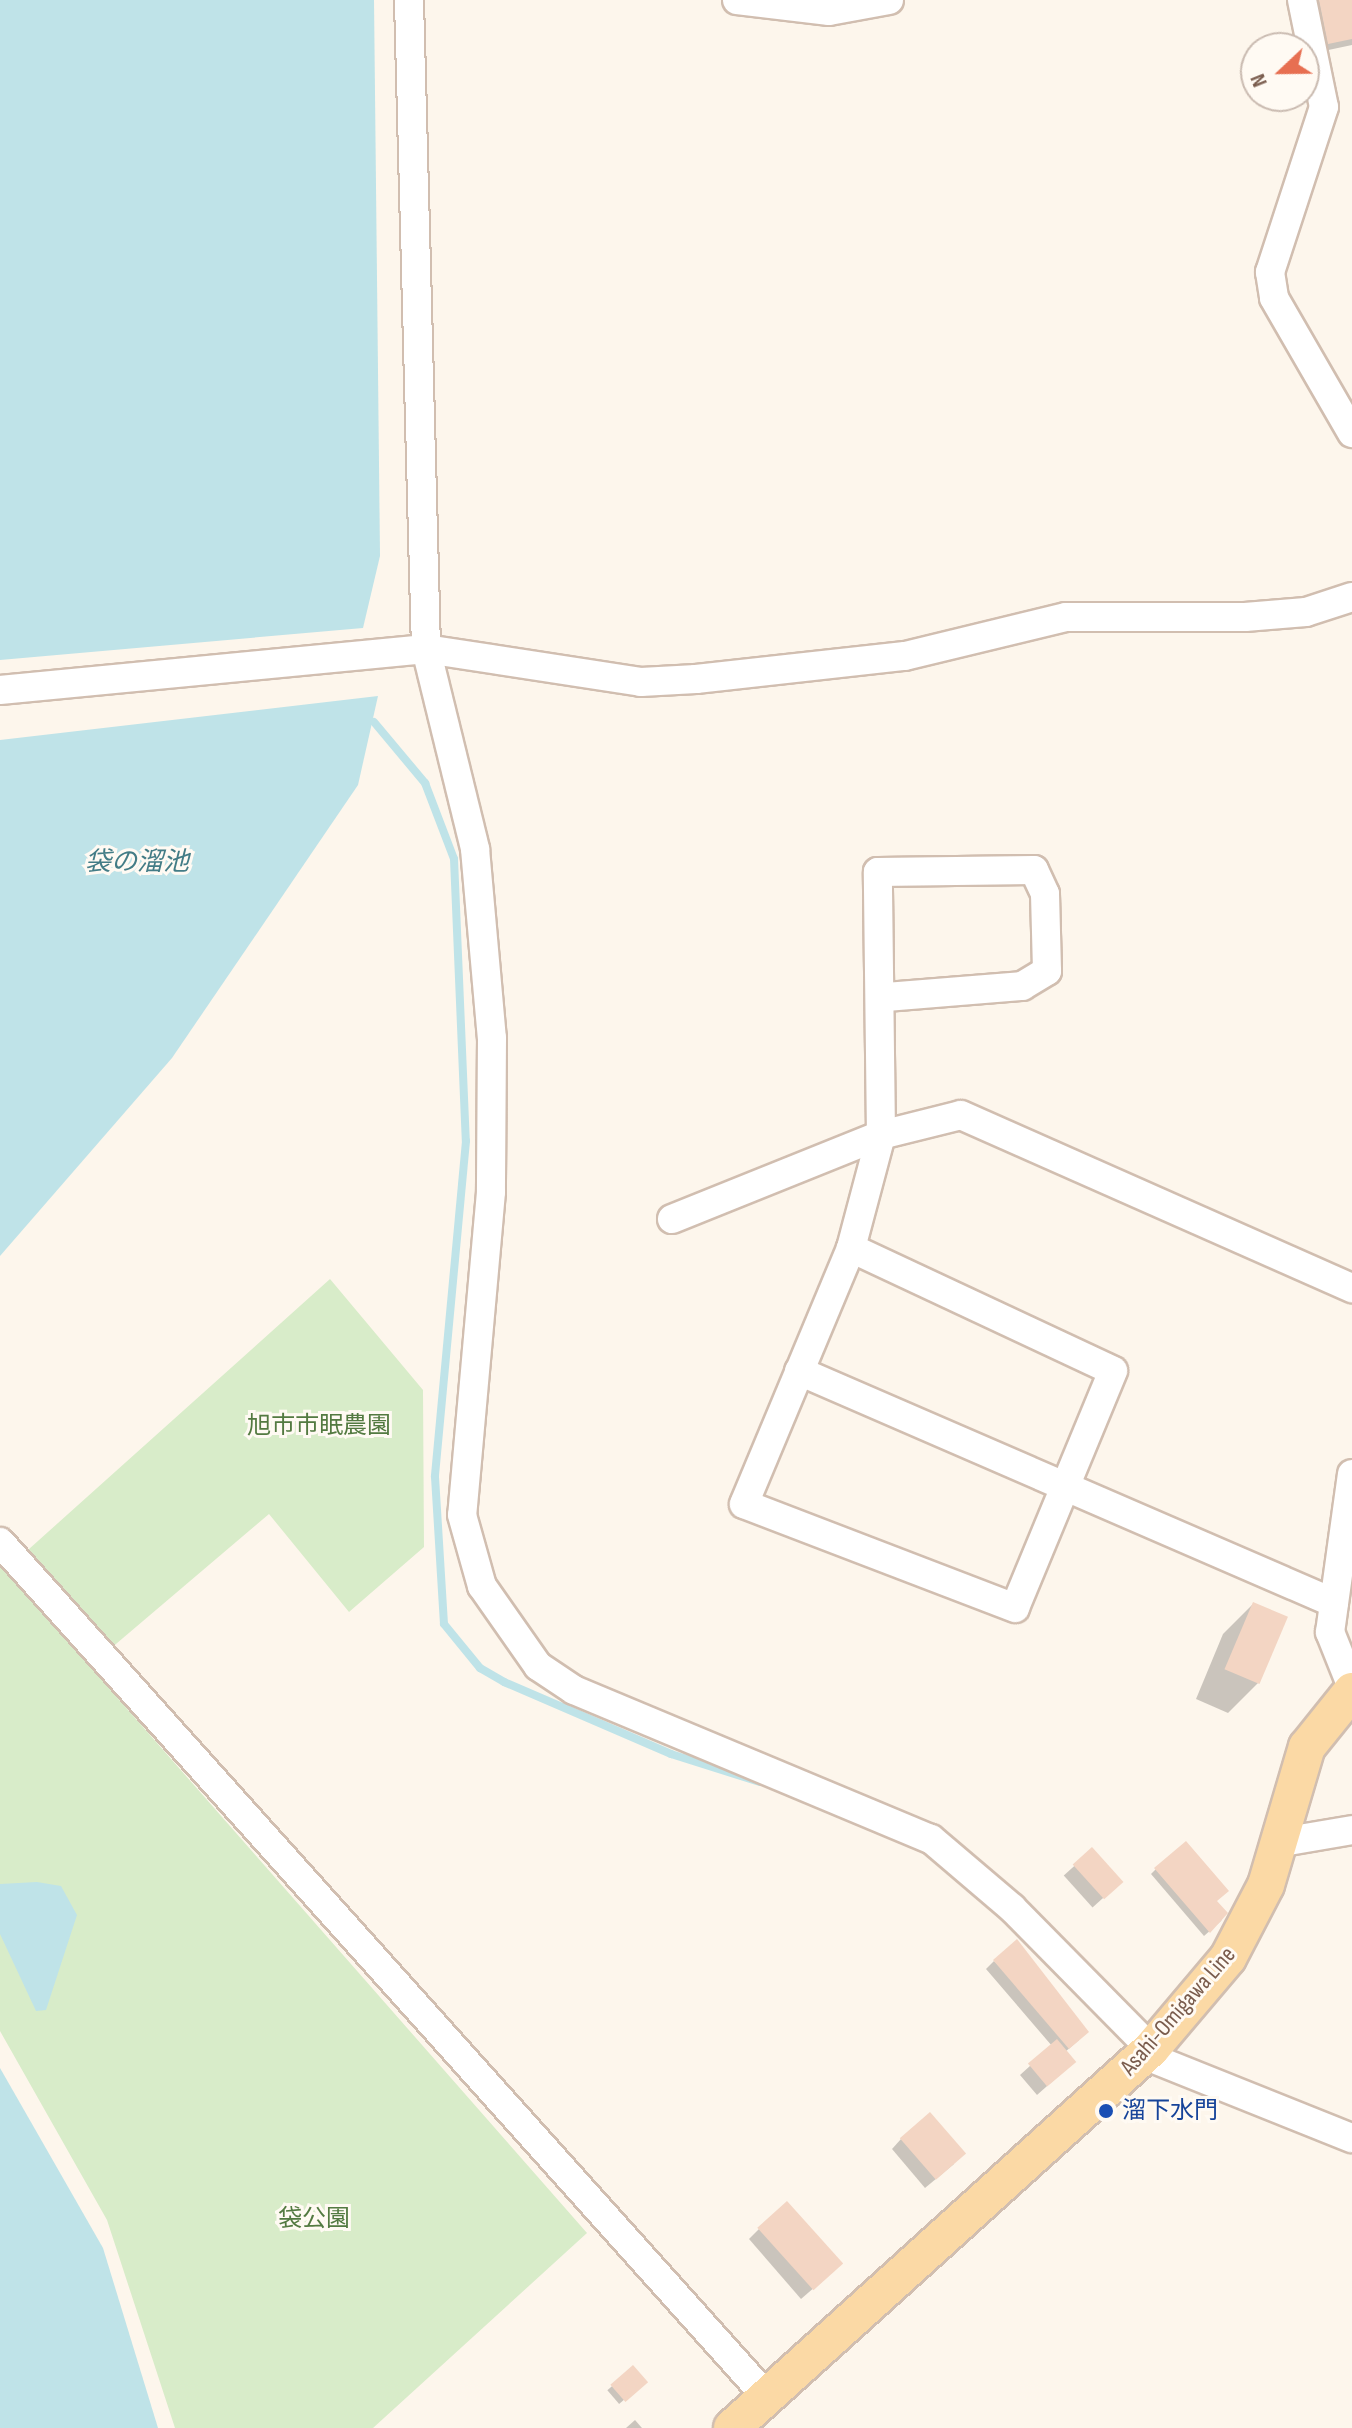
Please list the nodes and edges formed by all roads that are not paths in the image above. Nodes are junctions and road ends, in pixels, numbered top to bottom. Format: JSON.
{"nodes":[{"id":1,"x":409,"y":0,"type":"edge"},
{"id":2,"x":737,"y":0,"type":"edge"},
{"id":3,"x":889,"y":0,"type":"edge"},
{"id":4,"x":1302,"y":0,"type":"edge"},
{"id":5,"x":1352,"y":433,"type":"edge"},
{"id":6,"x":1352,"y":597,"type":"edge"},
{"id":7,"x":426,"y":649,"type":"junction"},
{"id":8,"x":0,"y":690,"type":"edge"},
{"id":9,"x":884,"y":997,"type":"junction"},
{"id":10,"x":881,"y":1135,"type":"junction"},
{"id":11,"x":672,"y":1219,"type":"dead end"},
{"id":12,"x":851,"y":1248,"type":"junction"},
{"id":13,"x":1352,"y":1288,"type":"edge"},
{"id":14,"x":799,"y":1371,"type":"junction"},
{"id":15,"x":1352,"y":1474,"type":"edge"},
{"id":16,"x":1062,"y":1486,"type":"junction"},
{"id":17,"x":0,"y":1542,"type":"edge"},
{"id":18,"x":1334,"y":1603,"type":"junction"},
{"id":19,"x":1352,"y":1689,"type":"edge"},
{"id":20,"x":1352,"y":1830,"type":"edge"},
{"id":21,"x":1282,"y":1842,"type":"junction"},
{"id":22,"x":1147,"y":2052,"type":"junction"},
{"id":23,"x":1352,"y":2138,"type":"edge"},
{"id":24,"x":767,"y":2397,"type":"junction"},
{"id":25,"x":732,"y":2428,"type":"edge"}],
"edges":[{"from":1,"to":7,"type":"street"},
{"from":2,"to":3,"type":"street"},
{"from":4,"to":5,"type":"street"},
{"from":6,"to":7,"type":"street"},
{"from":7,"to":8,"type":"street"},
{"from":7,"to":22,"type":"street"},
{"from":9,"to":9,"type":"street"},
{"from":9,"to":10,"type":"street"},
{"from":10,"to":11,"type":"street"},
{"from":10,"to":12,"type":"street"},
{"from":10,"to":13,"type":"street"},
{"from":12,"to":14,"type":"street"},
{"from":12,"to":16,"type":"street"},
{"from":14,"to":16,"type":"street"},
{"from":14,"to":16,"type":"street"},
{"from":15,"to":18,"type":"street"},
{"from":16,"to":18,"type":"street"},
{"from":17,"to":24,"type":"street"},
{"from":18,"to":19,"type":"street"},
{"from":19,"to":21,"type":"main road","name":"Asahi-Omigawa Line"},
{"from":20,"to":21,"type":"street"},
{"from":21,"to":22,"type":"main road","name":"Asahi-Omigawa Line"},
{"from":22,"to":23,"type":"street"},
{"from":22,"to":24,"type":"main road","name":"Asahi-Omigawa Line"},
{"from":24,"to":25,"type":"main road","name":"Asahi-Omigawa Line"}]}
